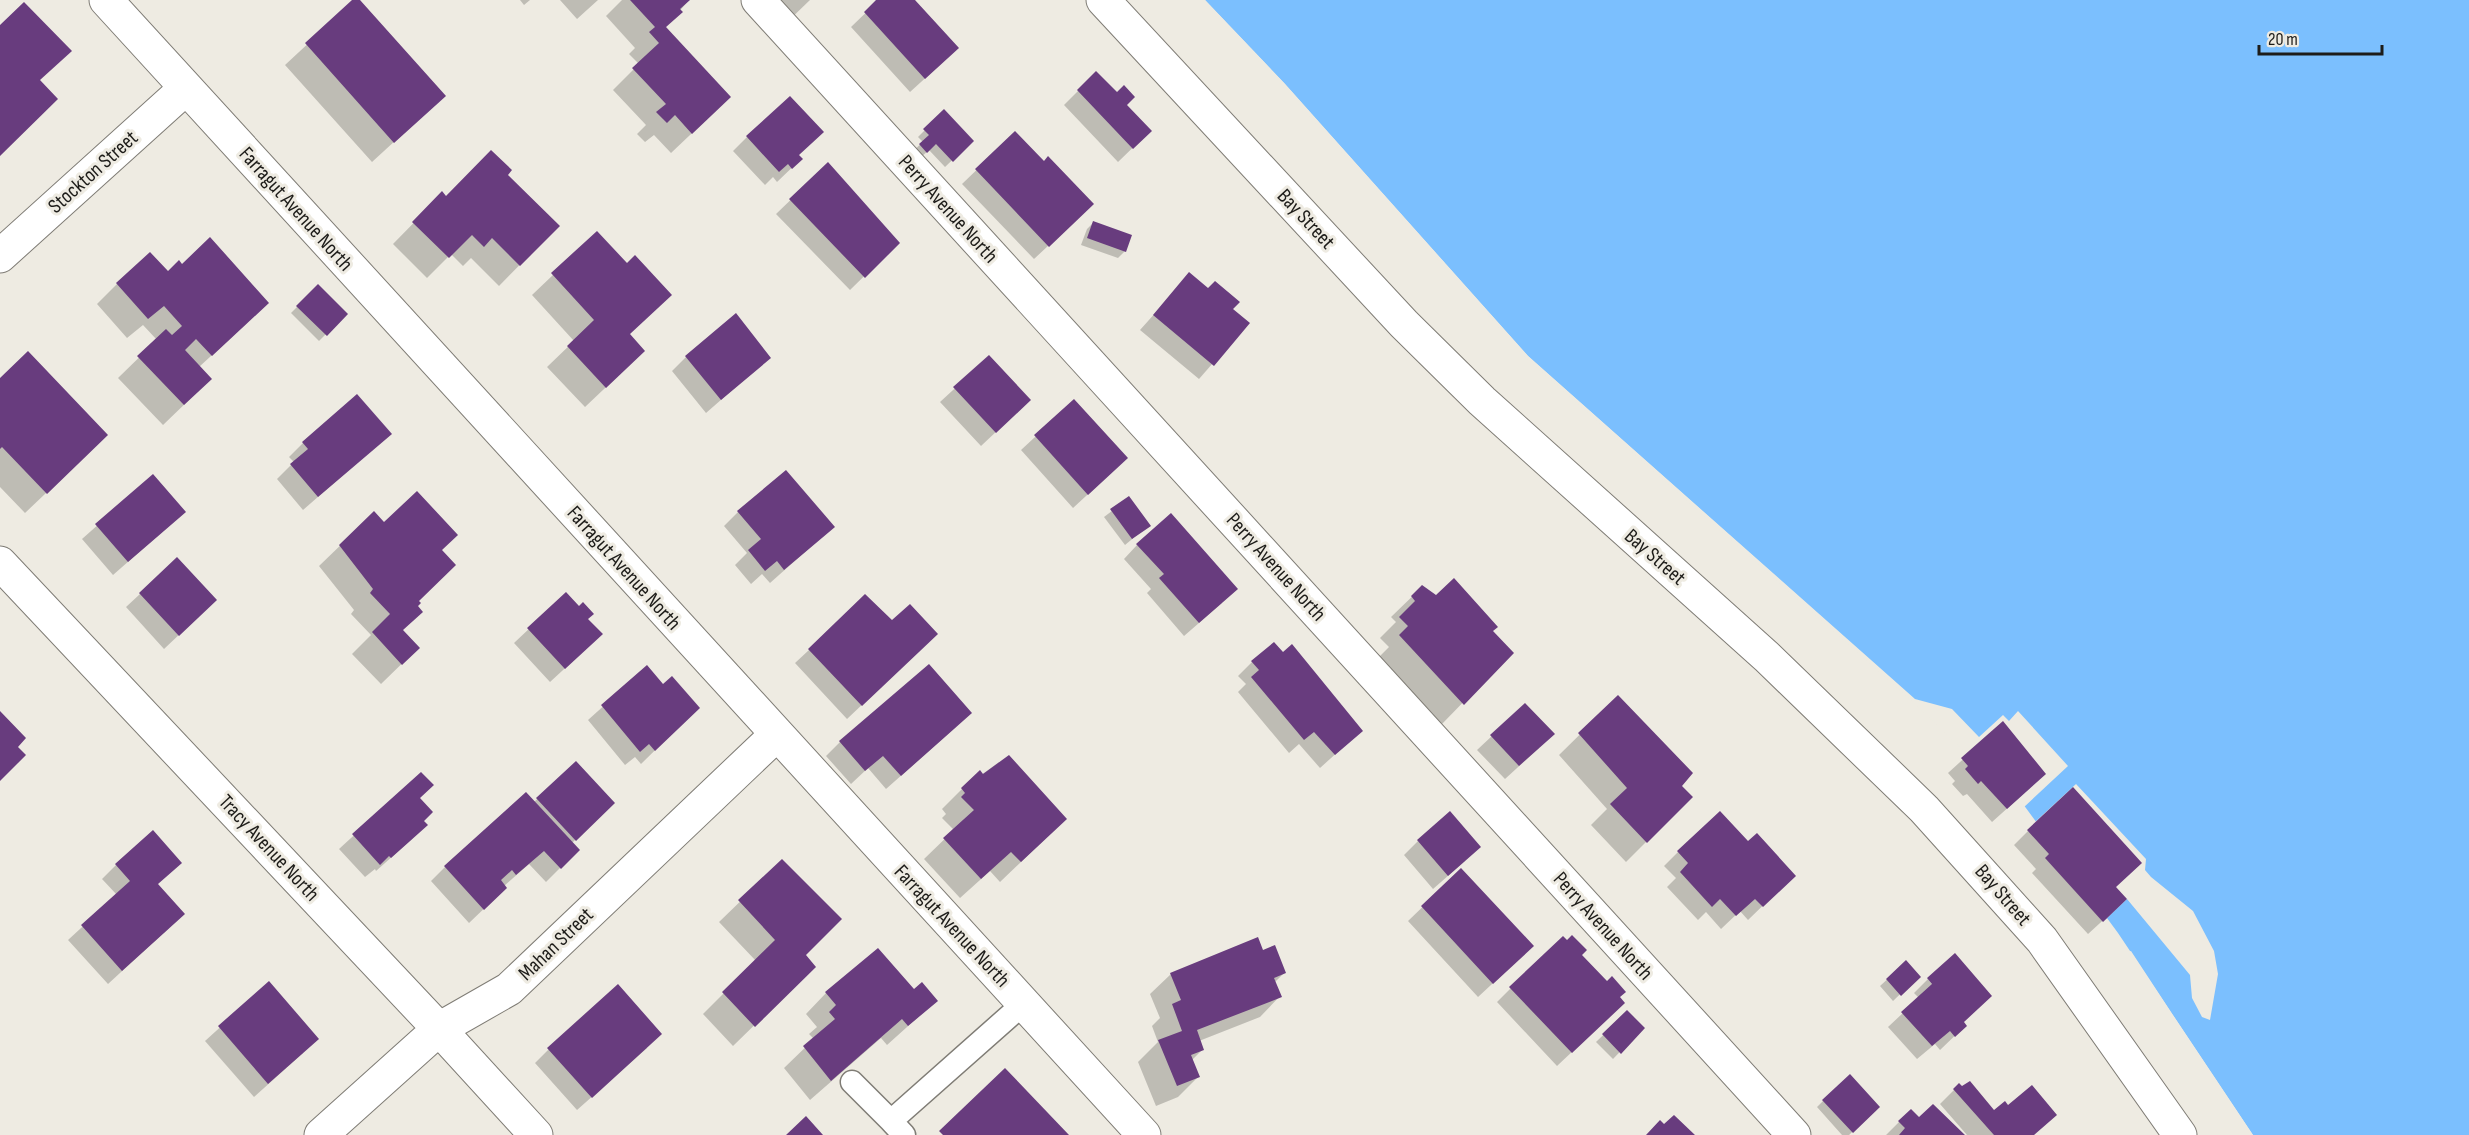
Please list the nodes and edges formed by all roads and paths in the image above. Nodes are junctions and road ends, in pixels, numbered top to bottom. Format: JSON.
{"nodes":[{"id":1,"x":106,"y":0,"type":"edge"},
{"id":2,"x":758,"y":0,"type":"edge"},
{"id":3,"x":1103,"y":0,"type":"edge"},
{"id":4,"x":186,"y":88,"type":"junction"},
{"id":5,"x":0,"y":256,"type":"edge"},
{"id":6,"x":0,"y":563,"type":"edge"},
{"id":7,"x":776,"y":735,"type":"junction"},
{"id":8,"x":1023,"y":1004,"type":"junction"},
{"id":9,"x":440,"y":1029,"type":"junction"},
{"id":10,"x":852,"y":1082,"type":"dead end"},
{"id":11,"x":897,"y":1128,"type":"edge"},
{"id":12,"x":321,"y":1135,"type":"edge"},
{"id":13,"x":536,"y":1135,"type":"edge"},
{"id":14,"x":1144,"y":1135,"type":"edge"},
{"id":15,"x":1794,"y":1135,"type":"edge"},
{"id":16,"x":2180,"y":1135,"type":"edge"}],
"edges":[{"from":1,"to":4,"type":"street","name":"Farragut Avenue North"},
{"from":2,"to":15,"type":"street","name":"Perry Avenue North"},
{"from":3,"to":16,"type":"street","name":"Bay Street"},
{"from":4,"to":5,"type":"street","name":"Stockton Street"},
{"from":4,"to":7,"type":"street","name":"Farragut Avenue North"},
{"from":6,"to":9,"type":"street","name":"Tracy Avenue North"},
{"from":7,"to":8,"type":"street","name":"Farragut Avenue North"},
{"from":7,"to":9,"type":"street","name":"Mahan Street"},
{"from":8,"to":11,"type":"lane"},
{"from":8,"to":14,"type":"street","name":"Farragut Avenue North"},
{"from":9,"to":12,"type":"street","name":"Mahan Street"},
{"from":9,"to":13,"type":"street","name":"Tracy Avenue North"},
{"from":10,"to":11,"type":"lane"}]}
